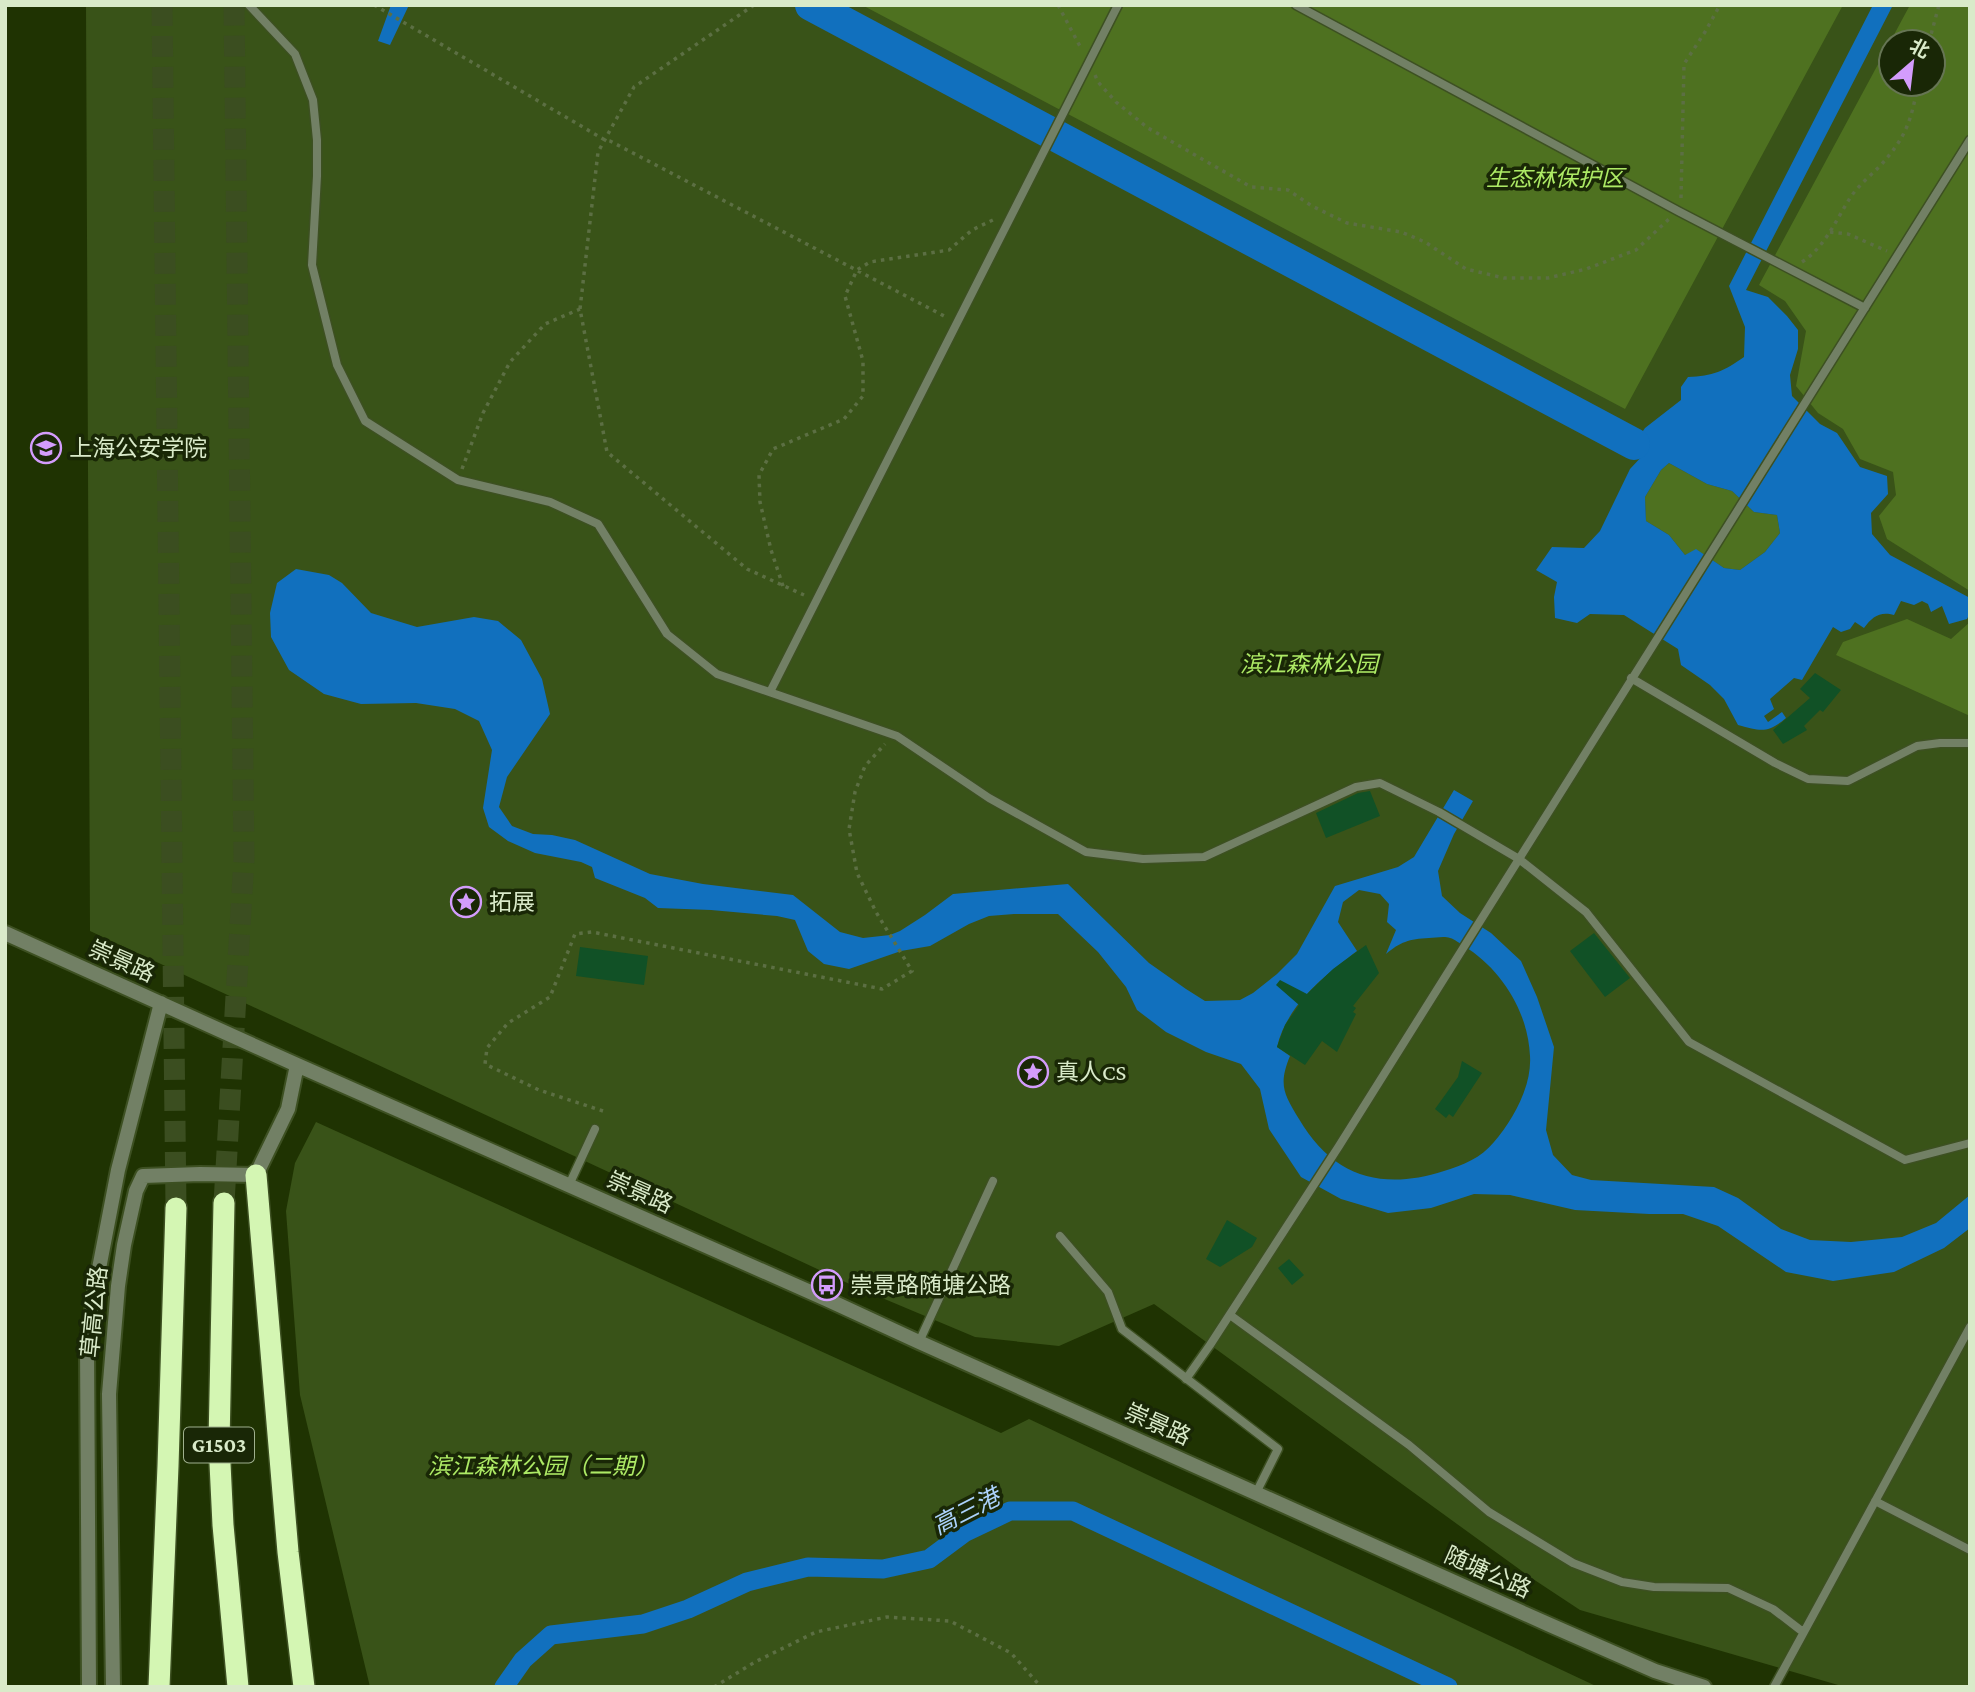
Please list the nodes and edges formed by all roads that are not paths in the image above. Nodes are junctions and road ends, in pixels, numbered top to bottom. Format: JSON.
{"nodes":[{"id":1,"x":249,"y":5,"type":"edge"},
{"id":2,"x":1118,"y":5,"type":"edge"},
{"id":3,"x":1296,"y":5,"type":"edge"},
{"id":4,"x":1970,"y":140,"type":"edge"},
{"id":5,"x":1865,"y":308,"type":"junction"},
{"id":6,"x":1631,"y":678,"type":"junction"},
{"id":7,"x":770,"y":692,"type":"junction"},
{"id":8,"x":1970,"y":743,"type":"edge"},
{"id":9,"x":1519,"y":859,"type":"junction"},
{"id":10,"x":5,"y":933,"type":"edge"},
{"id":11,"x":161,"y":1003,"type":"junction"},
{"id":12,"x":297,"y":1065,"type":"junction"},
{"id":13,"x":595,"y":1129,"type":"dead end"},
{"id":14,"x":1970,"y":1143,"type":"edge"},
{"id":15,"x":118,"y":1170,"type":"junction"},
{"id":16,"x":256,"y":1175,"type":"junction"},
{"id":17,"x":142,"y":1176,"type":"junction"},
{"id":18,"x":993,"y":1181,"type":"dead end"},
{"id":19,"x":569,"y":1185,"type":"junction"},
{"id":20,"x":224,"y":1203,"type":"tunnel mouth"},
{"id":21,"x":176,"y":1208,"type":"tunnel mouth"},
{"id":22,"x":1060,"y":1236,"type":"dead end"},
{"id":23,"x":1230,"y":1315,"type":"junction"},
{"id":24,"x":1970,"y":1327,"type":"edge"},
{"id":25,"x":919,"y":1342,"type":"junction"},
{"id":26,"x":1186,"y":1379,"type":"junction"},
{"id":27,"x":1256,"y":1493,"type":"junction"},
{"id":28,"x":1875,"y":1501,"type":"junction"},
{"id":29,"x":1970,"y":1550,"type":"edge"},
{"id":30,"x":1803,"y":1632,"type":"junction"},
{"id":31,"x":89,"y":1687,"type":"edge"},
{"id":32,"x":113,"y":1687,"type":"edge"},
{"id":33,"x":159,"y":1687,"type":"edge"},
{"id":34,"x":238,"y":1687,"type":"edge"},
{"id":35,"x":304,"y":1687,"type":"edge"},
{"id":36,"x":1704,"y":1687,"type":"edge"},
{"id":37,"x":1774,"y":1687,"type":"edge"}],
"edges":[{"from":1,"to":7,"type":"lane"},
{"from":2,"to":7,"type":"lane"},
{"from":3,"to":5,"type":"lane"},
{"from":4,"to":5,"type":"lane"},
{"from":5,"to":6,"type":"lane"},
{"from":6,"to":8,"type":"lane"},
{"from":6,"to":9,"type":"lane"},
{"from":7,"to":9,"type":"lane"},
{"from":9,"to":14,"type":"lane"},
{"from":9,"to":23,"type":"lane"},
{"from":10,"to":11,"type":"street","name":"崇景路"},
{"from":11,"to":12,"type":"street","name":"崇景路"},
{"from":11,"to":15,"type":"street","name":"草高公路"},
{"from":12,"to":16,"type":"street"},
{"from":12,"to":19,"type":"street","name":"崇景路"},
{"from":13,"to":19,"type":"lane"},
{"from":15,"to":17,"type":"street"},
{"from":15,"to":31,"type":"street","name":"草高公路"},
{"from":16,"to":17,"type":"street"},
{"from":16,"to":35,"type":"highway"},
{"from":17,"to":32,"type":"street","name":"草高公路"},
{"from":18,"to":25,"type":"lane"},
{"from":19,"to":25,"type":"street","name":"崇景路"},
{"from":20,"to":34,"type":"highway","number":"G1503"},
{"from":21,"to":33,"type":"highway","number":"G1503"},
{"from":22,"to":26,"type":"lane"},
{"from":23,"to":26,"type":"lane"},
{"from":23,"to":30,"type":"lane"},
{"from":24,"to":28,"type":"lane"},
{"from":25,"to":27,"type":"street","name":"崇景路"},
{"from":26,"to":27,"type":"lane"},
{"from":27,"to":36,"type":"street","name":"随塘公路"},
{"from":28,"to":29,"type":"lane"},
{"from":28,"to":30,"type":"lane"},
{"from":30,"to":37,"type":"lane"}]}
